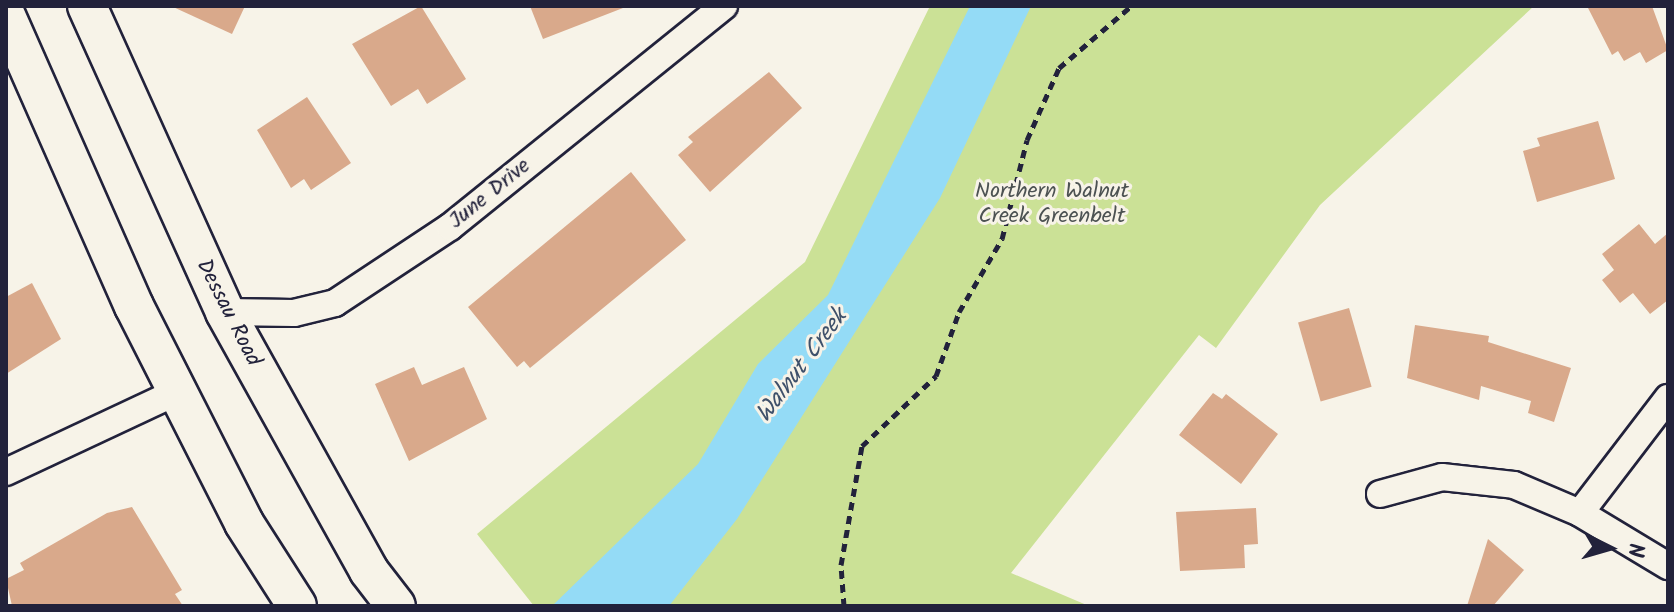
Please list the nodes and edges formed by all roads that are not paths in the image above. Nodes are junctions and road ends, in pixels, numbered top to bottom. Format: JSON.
{"nodes":[{"id":1,"x":87,"y":6,"type":"edge"},
{"id":2,"x":724,"y":6,"type":"edge"},
{"id":3,"x":6,"y":16,"type":"edge"},
{"id":4,"x":225,"y":312,"type":"junction"},
{"id":5,"x":177,"y":392,"type":"junction"},
{"id":6,"x":1668,"y":398,"type":"edge"},
{"id":7,"x":6,"y":472,"type":"edge"},
{"id":8,"x":1380,"y":494,"type":"dead end"},
{"id":9,"x":1580,"y":513,"type":"junction"},
{"id":10,"x":1668,"y":566,"type":"edge"},
{"id":11,"x":297,"y":606,"type":"edge"},
{"id":12,"x":396,"y":606,"type":"edge"}],
"edges":[{"from":1,"to":4,"type":"main road","name":"Dessau Road"},
{"from":2,"to":4,"type":"street","name":"June Drive"},
{"from":3,"to":5,"type":"main road"},
{"from":4,"to":12,"type":"main road","name":"Dessau Road"},
{"from":5,"to":7,"type":"street"},
{"from":5,"to":11,"type":"main road"},
{"from":6,"to":9,"type":"street"},
{"from":8,"to":9,"type":"street"},
{"from":9,"to":10,"type":"street"}]}
